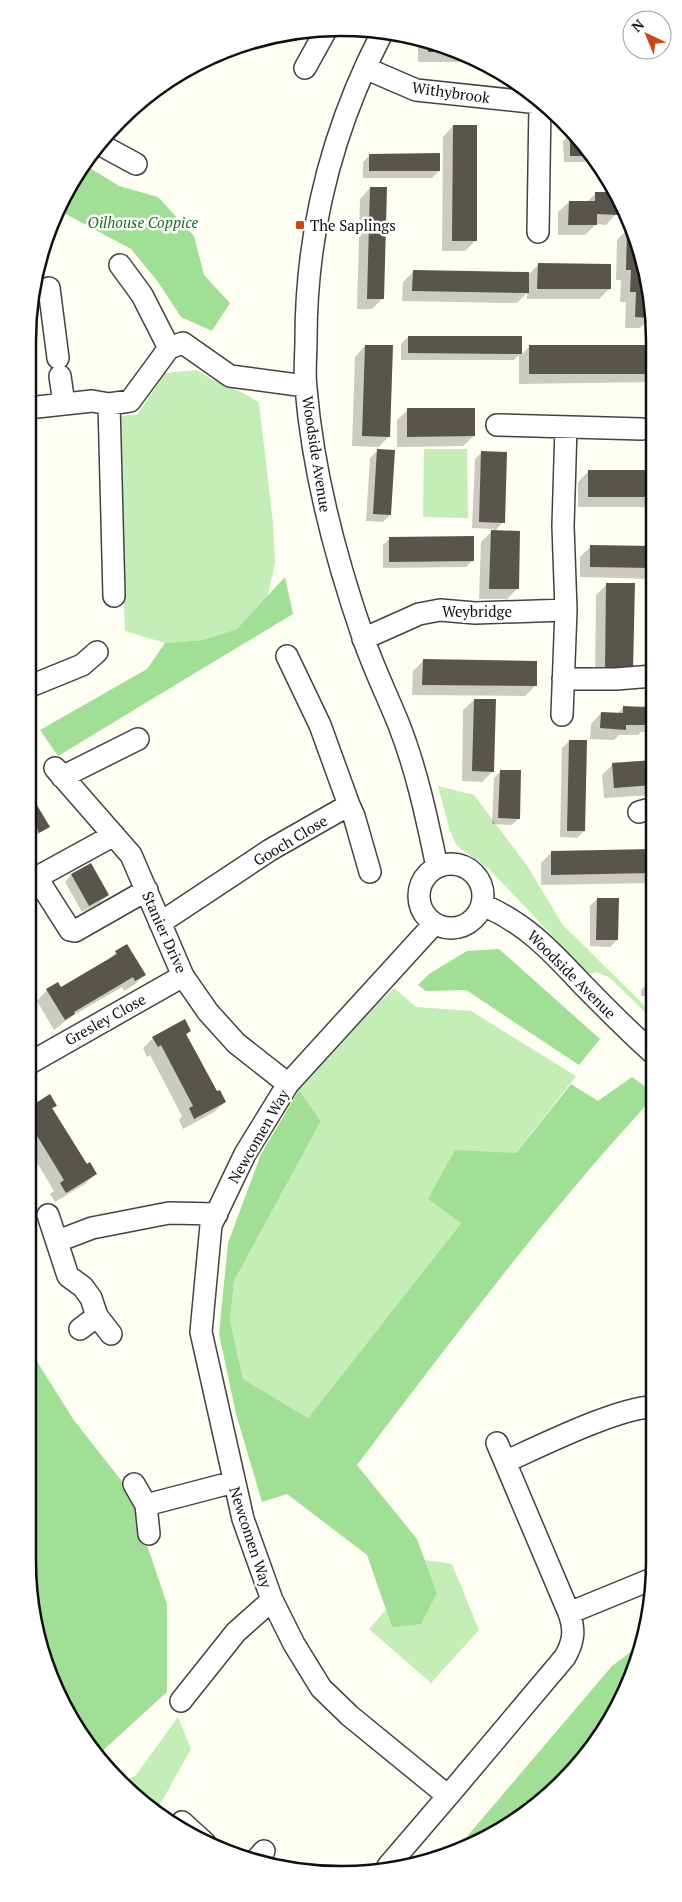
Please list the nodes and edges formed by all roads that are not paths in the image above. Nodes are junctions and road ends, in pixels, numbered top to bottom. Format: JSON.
{"nodes":[{"id":1,"x":322,"y":37,"type":"edge"},
{"id":2,"x":380,"y":39,"type":"edge"},
{"id":3,"x":305,"y":68,"type":"dead end"},
{"id":4,"x":366,"y":68,"type":"junction"},
{"id":5,"x":532,"y":103,"type":"edge"},
{"id":6,"x":540,"y":110,"type":"edge"},
{"id":7,"x":106,"y":147,"type":"edge"},
{"id":8,"x":136,"y":164,"type":"dead end"},
{"id":9,"x":538,"y":232,"type":"dead end"},
{"id":10,"x":120,"y":265,"type":"dead end"},
{"id":11,"x":49,"y":288,"type":"dead end"},
{"id":12,"x":169,"y":348,"type":"junction"},
{"id":13,"x":305,"y":386,"type":"junction"},
{"id":14,"x":64,"y":404,"type":"junction"},
{"id":15,"x":109,"y":404,"type":"junction"},
{"id":16,"x":36,"y":407,"type":"edge"},
{"id":17,"x":497,"y":425,"type":"dead end"},
{"id":18,"x":566,"y":427,"type":"junction"},
{"id":19,"x":642,"y":429,"type":"dead end"},
{"id":20,"x":114,"y":596,"type":"dead end"},
{"id":21,"x":566,"y":610,"type":"junction"},
{"id":22,"x":363,"y":639,"type":"junction"},
{"id":23,"x":97,"y":652,"type":"dead end"},
{"id":24,"x":287,"y":656,"type":"dead end"},
{"id":25,"x":646,"y":677,"type":"edge"},
{"id":26,"x":564,"y":679,"type":"junction"},
{"id":27,"x":36,"y":683,"type":"edge"},
{"id":28,"x":562,"y":715,"type":"dead end"},
{"id":29,"x":138,"y":739,"type":"dead end"},
{"id":30,"x":349,"y":805,"type":"junction"},
{"id":31,"x":114,"y":835,"type":"junction"},
{"id":32,"x":437,"y":867,"type":"junction"},
{"id":33,"x":370,"y":872,"type":"dead end"},
{"id":34,"x":147,"y":890,"type":"junction"},
{"id":35,"x":484,"y":905,"type":"junction"},
{"id":36,"x":160,"y":923,"type":"junction"},
{"id":37,"x":434,"y":924,"type":"junction"},
{"id":38,"x":183,"y":976,"type":"junction"},
{"id":39,"x":646,"y":1047,"type":"edge"},
{"id":40,"x":36,"y":1059,"type":"edge"},
{"id":41,"x":288,"y":1084,"type":"junction"},
{"id":42,"x":217,"y":1214,"type":"junction"},
{"id":43,"x":48,"y":1215,"type":"dead end"},
{"id":44,"x":58,"y":1240,"type":"junction"},
{"id":45,"x":97,"y":1316,"type":"junction"},
{"id":46,"x":80,"y":1329,"type":"dead end"},
{"id":47,"x":111,"y":1334,"type":"dead end"},
{"id":48,"x":646,"y":1407,"type":"edge"},
{"id":49,"x":234,"y":1482,"type":"junction"},
{"id":50,"x":134,"y":1484,"type":"dead end"},
{"id":51,"x":146,"y":1505,"type":"junction"},
{"id":52,"x":149,"y":1534,"type":"dead end"},
{"id":53,"x":645,"y":1582,"type":"edge"},
{"id":54,"x":272,"y":1600,"type":"junction"},
{"id":55,"x":569,"y":1613,"type":"junction"},
{"id":56,"x":181,"y":1701,"type":"dead end"},
{"id":57,"x":448,"y":1796,"type":"junction"},
{"id":58,"x":392,"y":1861,"type":"edge"}],
"edges":[{"from":1,"to":3,"type":"street"},
{"from":2,"to":4,"type":"street","name":"Woodside Avenue"},
{"from":4,"to":5,"type":"street","name":"Withybrook"},
{"from":4,"to":13,"type":"street","name":"Woodside Avenue"},
{"from":6,"to":9,"type":"street","name":"Withybrook"},
{"from":7,"to":8,"type":"street"},
{"from":10,"to":12,"type":"street"},
{"from":11,"to":14,"type":"street"},
{"from":12,"to":13,"type":"street"},
{"from":12,"to":15,"type":"street"},
{"from":13,"to":22,"type":"street","name":"Woodside Avenue"},
{"from":14,"to":15,"type":"street"},
{"from":14,"to":16,"type":"street"},
{"from":15,"to":20,"type":"street"},
{"from":17,"to":18,"type":"street"},
{"from":18,"to":19,"type":"street"},
{"from":18,"to":21,"type":"street"},
{"from":21,"to":22,"type":"street","name":"Weybridge"},
{"from":21,"to":26,"type":"street"},
{"from":22,"to":32,"type":"street","name":"Woodside Avenue"},
{"from":23,"to":27,"type":"street"},
{"from":24,"to":30,"type":"street"},
{"from":25,"to":26,"type":"street"},
{"from":26,"to":28,"type":"street"},
{"from":29,"to":31,"type":"street","name":"Stanier Drive"},
{"from":30,"to":33,"type":"street"},
{"from":30,"to":36,"type":"street","name":"Gooch Close"},
{"from":31,"to":34,"type":"street","name":"Stanier Drive"},
{"from":31,"to":34,"type":"street"},
{"from":32,"to":35,"type":"street"},
{"from":32,"to":37,"type":"street"},
{"from":34,"to":36,"type":"street","name":"Stanier Drive"},
{"from":35,"to":37,"type":"street"},
{"from":35,"to":39,"type":"street","name":"Woodside Avenue"},
{"from":36,"to":38,"type":"street","name":"Stanier Drive"},
{"from":37,"to":41,"type":"street","name":"Newcomen Way"},
{"from":38,"to":40,"type":"street","name":"Gresley Close"},
{"from":38,"to":41,"type":"street","name":"Stanier Drive"},
{"from":41,"to":42,"type":"street","name":"Newcomen Way"},
{"from":42,"to":44,"type":"street"},
{"from":42,"to":49,"type":"street","name":"Newcomen Way"},
{"from":43,"to":44,"type":"street"},
{"from":44,"to":45,"type":"street"},
{"from":45,"to":46,"type":"street"},
{"from":45,"to":47,"type":"street"},
{"from":48,"to":55,"type":"street"},
{"from":49,"to":51,"type":"street"},
{"from":49,"to":54,"type":"street","name":"Newcomen Way"},
{"from":50,"to":51,"type":"street"},
{"from":51,"to":52,"type":"street"},
{"from":53,"to":55,"type":"street"},
{"from":54,"to":56,"type":"street","name":"Newcomen Way"},
{"from":54,"to":57,"type":"street","name":"Newcomen Way"},
{"from":55,"to":57,"type":"street"},
{"from":57,"to":58,"type":"street"}]}
